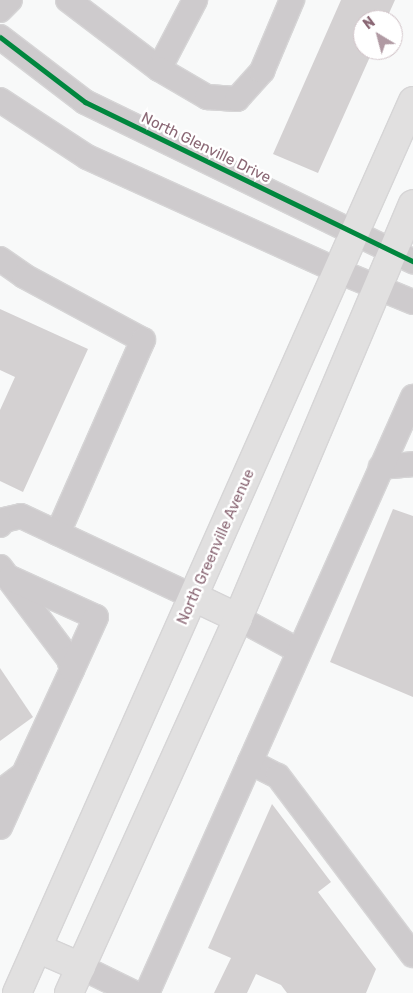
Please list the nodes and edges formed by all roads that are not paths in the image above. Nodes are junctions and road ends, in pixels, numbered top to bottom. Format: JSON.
{"nodes":[{"id":1,"x":10,"y":0,"type":"edge"},
{"id":2,"x":68,"y":0,"type":"edge"},
{"id":3,"x":195,"y":0,"type":"edge"},
{"id":4,"x":292,"y":0,"type":"edge"},
{"id":5,"x":0,"y":10,"type":"edge"},
{"id":6,"x":0,"y":37,"type":"edge"},
{"id":7,"x":158,"y":69,"type":"junction"},
{"id":8,"x":0,"y":100,"type":"edge"},
{"id":9,"x":413,"y":100,"type":"edge"},
{"id":10,"x":413,"y":204,"type":"edge"},
{"id":11,"x":354,"y":232,"type":"junction"},
{"id":12,"x":403,"y":256,"type":"edge"},
{"id":13,"x":0,"y":259,"type":"edge"},
{"id":14,"x":338,"y":271,"type":"junction"},
{"id":15,"x":377,"y":287,"type":"junction"},
{"id":16,"x":413,"y":302,"type":"edge"},
{"id":17,"x":413,"y":397,"type":"edge"},
{"id":18,"x":413,"y":464,"type":"edge"},
{"id":19,"x":381,"y":467,"type":"junction"},
{"id":20,"x":0,"y":525,"type":"edge"},
{"id":21,"x":58,"y":533,"type":"junction"},
{"id":22,"x":3,"y":572,"type":"edge"},
{"id":23,"x":194,"y":597,"type":"junction"},
{"id":24,"x":238,"y":618,"type":"junction"},
{"id":25,"x":299,"y":651,"type":"junction"},
{"id":26,"x":72,"y":670,"type":"junction"},
{"id":27,"x":250,"y":762,"type":"junction"},
{"id":28,"x":24,"y":774,"type":"junction"},
{"id":29,"x":0,"y":792,"type":"edge"},
{"id":30,"x":0,"y":827,"type":"edge"},
{"id":31,"x":37,"y":948,"type":"junction"},
{"id":32,"x":413,"y":955,"type":"edge"},
{"id":33,"x":81,"y":967,"type":"junction"},
{"id":34,"x":17,"y":993,"type":"edge"},
{"id":35,"x":69,"y":993,"type":"edge"},
{"id":36,"x":134,"y":993,"type":"edge"},
{"id":37,"x":147,"y":993,"type":"edge"}],
"edges":[{"from":1,"to":5,"type":"street"},
{"from":2,"to":7,"type":"street"},
{"from":3,"to":7,"type":"street"},
{"from":4,"to":7,"type":"street"},
{"from":6,"to":11,"type":"street","name":"North Glenville Drive"},
{"from":8,"to":14,"type":"street"},
{"from":9,"to":11,"type":"main road","name":"North Greenville Avenue"},
{"from":10,"to":12,"type":"main road"},
{"from":11,"to":12,"type":"street","name":"North Glenville Drive"},
{"from":11,"to":14,"type":"main road","name":"North Greenville Avenue"},
{"from":12,"to":15,"type":"main road"},
{"from":13,"to":21,"type":"street"},
{"from":14,"to":15,"type":"street"},
{"from":14,"to":23,"type":"main road","name":"North Greenville Avenue"},
{"from":15,"to":16,"type":"street"},
{"from":15,"to":24,"type":"main road"},
{"from":17,"to":19,"type":"street"},
{"from":18,"to":19,"type":"street"},
{"from":19,"to":25,"type":"street"},
{"from":20,"to":21,"type":"street"},
{"from":21,"to":23,"type":"street"},
{"from":22,"to":26,"type":"street"},
{"from":22,"to":26,"type":"street"},
{"from":23,"to":24,"type":"main road"},
{"from":23,"to":31,"type":"main road","name":"North Greenville Avenue"},
{"from":24,"to":25,"type":"street"},
{"from":24,"to":33,"type":"main road"},
{"from":25,"to":27,"type":"street"},
{"from":26,"to":28,"type":"street"},
{"from":27,"to":32,"type":"street"},
{"from":27,"to":37,"type":"street"},
{"from":28,"to":29,"type":"street"},
{"from":28,"to":30,"type":"street"},
{"from":31,"to":33,"type":"main road"},
{"from":31,"to":34,"type":"main road","name":"North Greenville Avenue"},
{"from":33,"to":35,"type":"main road"},
{"from":33,"to":36,"type":"street"}]}
